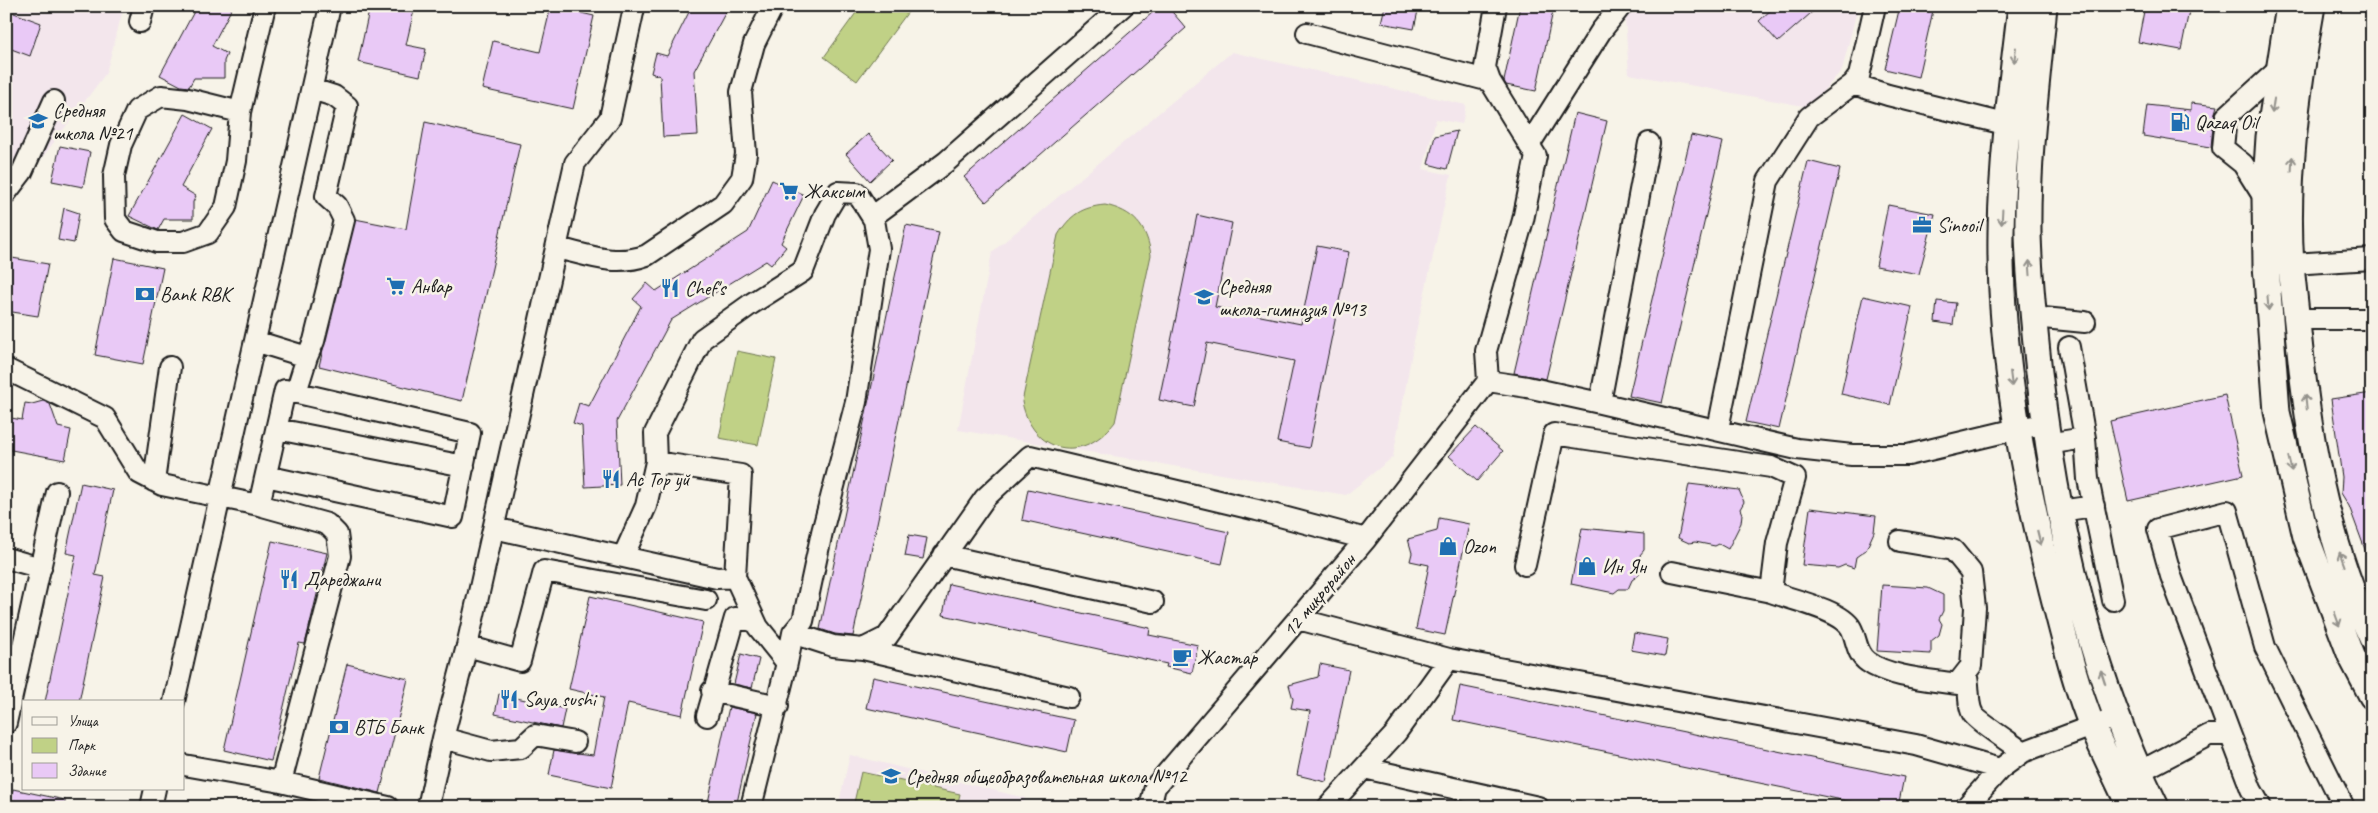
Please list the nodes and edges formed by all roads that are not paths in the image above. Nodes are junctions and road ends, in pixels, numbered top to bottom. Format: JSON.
{"nodes":[{"id":1,"x":265,"y":6,"type":"edge"},
{"id":2,"x":330,"y":6,"type":"edge"},
{"id":3,"x":773,"y":6,"type":"edge"},
{"id":4,"x":1123,"y":6,"type":"edge"},
{"id":5,"x":1496,"y":6,"type":"edge"},
{"id":6,"x":1622,"y":6,"type":"edge"},
{"id":7,"x":1876,"y":6,"type":"edge"},
{"id":8,"x":2021,"y":6,"type":"edge"},
{"id":9,"x":2044,"y":6,"type":"edge"},
{"id":10,"x":2290,"y":6,"type":"edge"},
{"id":11,"x":2312,"y":6,"type":"edge"},
{"id":12,"x":632,"y":7,"type":"edge"},
{"id":13,"x":1307,"y":33,"type":"dead end"},
{"id":14,"x":2290,"y":69,"type":"junction"},
{"id":15,"x":1490,"y":81,"type":"junction"},
{"id":16,"x":1853,"y":84,"type":"junction"},
{"id":17,"x":312,"y":89,"type":"junction"},
{"id":18,"x":54,"y":101,"type":"dead end"},
{"id":19,"x":240,"y":112,"type":"junction"},
{"id":20,"x":2007,"y":125,"type":"junction"},
{"id":21,"x":2032,"y":130,"type":"junction"},
{"id":22,"x":1649,"y":143,"type":"dead end"},
{"id":23,"x":1529,"y":145,"type":"junction"},
{"id":24,"x":6,"y":193,"type":"edge"},
{"id":25,"x":2265,"y":199,"type":"junction"},
{"id":26,"x":2290,"y":200,"type":"junction"},
{"id":27,"x":872,"y":218,"type":"junction"},
{"id":28,"x":557,"y":248,"type":"junction"},
{"id":29,"x":2372,"y":259,"type":"edge"},
{"id":30,"x":2291,"y":265,"type":"junction"},
{"id":31,"x":2266,"y":266,"type":"junction"},
{"id":32,"x":2033,"y":317,"type":"junction"},
{"id":33,"x":2297,"y":318,"type":"junction"},
{"id":34,"x":2372,"y":319,"type":"edge"},
{"id":35,"x":2085,"y":322,"type":"dead end"},
{"id":36,"x":255,"y":341,"type":"junction"},
{"id":37,"x":2069,"y":347,"type":"dead end"},
{"id":38,"x":307,"y":357,"type":"junction"},
{"id":39,"x":170,"y":366,"type":"dead end"},
{"id":40,"x":6,"y":369,"type":"edge"},
{"id":41,"x":1488,"y":381,"type":"junction"},
{"id":42,"x":296,"y":392,"type":"junction"},
{"id":43,"x":1600,"y":402,"type":"junction"},
{"id":44,"x":277,"y":429,"type":"junction"},
{"id":45,"x":1718,"y":429,"type":"junction"},
{"id":46,"x":2017,"y":429,"type":"junction"},
{"id":47,"x":2046,"y":434,"type":"junction"},
{"id":48,"x":2085,"y":438,"type":"junction"},
{"id":49,"x":656,"y":462,"type":"junction"},
{"id":50,"x":464,"y":466,"type":"junction"},
{"id":51,"x":266,"y":476,"type":"junction"},
{"id":52,"x":154,"y":481,"type":"junction"},
{"id":53,"x":57,"y":492,"type":"dead end"},
{"id":54,"x":220,"y":498,"type":"junction"},
{"id":55,"x":259,"y":505,"type":"junction"},
{"id":56,"x":2094,"y":506,"type":"junction"},
{"id":57,"x":2060,"y":511,"type":"junction"},
{"id":58,"x":494,"y":528,"type":"junction"},
{"id":59,"x":1366,"y":539,"type":"junction"},
{"id":60,"x":1900,"y":541,"type":"dead end"},
{"id":61,"x":944,"y":555,"type":"junction"},
{"id":62,"x":623,"y":557,"type":"junction"},
{"id":63,"x":6,"y":558,"type":"edge"},
{"id":64,"x":1525,"y":565,"type":"dead end"},
{"id":65,"x":41,"y":568,"type":"junction"},
{"id":66,"x":1672,"y":572,"type":"dead end"},
{"id":67,"x":735,"y":577,"type":"junction"},
{"id":68,"x":1771,"y":592,"type":"junction"},
{"id":69,"x":706,"y":600,"type":"dead end"},
{"id":70,"x":2113,"y":600,"type":"dead end"},
{"id":71,"x":1153,"y":602,"type":"dead end"},
{"id":72,"x":1298,"y":619,"type":"junction"},
{"id":73,"x":755,"y":621,"type":"junction"},
{"id":74,"x":793,"y":634,"type":"junction"},
{"id":75,"x":2372,"y":638,"type":"edge"},
{"id":76,"x":467,"y":646,"type":"junction"},
{"id":77,"x":863,"y":649,"type":"junction"},
{"id":78,"x":1448,"y":659,"type":"junction"},
{"id":79,"x":787,"y":664,"type":"junction"},
{"id":80,"x":1966,"y":673,"type":"junction"},
{"id":81,"x":712,"y":691,"type":"junction"},
{"id":82,"x":2372,"y":696,"type":"edge"},
{"id":83,"x":1069,"y":697,"type":"dead end"},
{"id":84,"x":174,"y":700,"type":"edge"},
{"id":85,"x":778,"y":706,"type":"junction"},
{"id":86,"x":707,"y":716,"type":"dead end"},
{"id":87,"x":2116,"y":717,"type":"junction"},
{"id":88,"x":6,"y":723,"type":"edge"},
{"id":89,"x":2093,"y":727,"type":"junction"},
{"id":90,"x":2229,"y":731,"type":"junction"},
{"id":91,"x":443,"y":738,"type":"junction"},
{"id":92,"x":575,"y":742,"type":"dead end"},
{"id":93,"x":2023,"y":752,"type":"junction"},
{"id":94,"x":185,"y":765,"type":"edge"},
{"id":95,"x":1364,"y":768,"type":"junction"},
{"id":96,"x":2000,"y":769,"type":"junction"},
{"id":97,"x":2139,"y":772,"type":"junction"},
{"id":98,"x":281,"y":782,"type":"junction"},
{"id":99,"x":155,"y":790,"type":"edge"},
{"id":100,"x":151,"y":807,"type":"edge"},
{"id":101,"x":388,"y":807,"type":"edge"},
{"id":102,"x":428,"y":807,"type":"edge"},
{"id":103,"x":751,"y":807,"type":"edge"},
{"id":104,"x":1150,"y":807,"type":"edge"},
{"id":105,"x":1328,"y":807,"type":"edge"},
{"id":106,"x":1538,"y":807,"type":"edge"},
{"id":107,"x":1966,"y":807,"type":"edge"},
{"id":108,"x":2130,"y":807,"type":"edge"},
{"id":109,"x":2156,"y":807,"type":"edge"},
{"id":110,"x":2261,"y":807,"type":"edge"},
{"id":111,"x":2344,"y":807,"type":"edge"}],
"edges":[{"from":1,"to":19,"type":"street"},
{"from":2,"to":17,"type":"street"},
{"from":3,"to":28,"type":"street"},
{"from":4,"to":27,"type":"street"},
{"from":5,"to":15,"type":"street"},
{"from":6,"to":23,"type":"street"},
{"from":7,"to":16,"type":"street"},
{"from":8,"to":20,"type":"main road","one_way":true},
{"from":9,"to":21,"type":"main road"},
{"from":10,"to":14,"type":"main road"},
{"from":11,"to":14,"type":"main road"},
{"from":12,"to":28,"type":"street"},
{"from":13,"to":15,"type":"street"},
{"from":14,"to":25,"type":"main road","one_way":true},
{"from":14,"to":25,"type":"street"},
{"from":26,"to":14,"type":"main road","one_way":true},
{"from":15,"to":23,"type":"street"},
{"from":16,"to":20,"type":"street"},
{"from":16,"to":45,"type":"street"},
{"from":17,"to":36,"type":"street"},
{"from":17,"to":38,"type":"street"},
{"from":18,"to":24,"type":"street"},
{"from":19,"to":19,"type":"street"},
{"from":20,"to":21,"type":"street"},
{"from":20,"to":46,"type":"main road","one_way":true},
{"from":32,"to":21,"type":"main road","one_way":true},
{"from":22,"to":43,"type":"street"},
{"from":23,"to":41,"type":"street"},
{"from":25,"to":26,"type":"street"},
{"from":25,"to":31,"type":"main road"},
{"from":26,"to":30,"type":"main road"},
{"from":27,"to":49,"type":"street"},
{"from":27,"to":74,"type":"street"},
{"from":28,"to":58,"type":"street"},
{"from":29,"to":30,"type":"street"},
{"from":30,"to":31,"type":"street"},
{"from":30,"to":33,"type":"main road"},
{"from":31,"to":82,"type":"main road","one_way":true},
{"from":32,"to":35,"type":"street"},
{"from":32,"to":47,"type":"main road"},
{"from":33,"to":34,"type":"street"},
{"from":75,"to":33,"type":"main road","one_way":true},
{"from":36,"to":38,"type":"street"},
{"from":36,"to":54,"type":"street"},
{"from":37,"to":48,"type":"street"},
{"from":38,"to":42,"type":"street"},
{"from":39,"to":52,"type":"street"},
{"from":40,"to":52,"type":"street"},
{"from":41,"to":43,"type":"street"},
{"from":41,"to":59,"type":"street","name":"12 микрорайон"},
{"from":42,"to":44,"type":"street"},
{"from":42,"to":50,"type":"street"},
{"from":43,"to":45,"type":"street"},
{"from":44,"to":50,"type":"street"},
{"from":44,"to":51,"type":"street"},
{"from":45,"to":46,"type":"street"},
{"from":46,"to":47,"type":"street"},
{"from":46,"to":89,"type":"main road","one_way":true},
{"from":47,"to":48,"type":"street"},
{"from":47,"to":57,"type":"main road"},
{"from":48,"to":56,"type":"street"},
{"from":49,"to":62,"type":"street"},
{"from":49,"to":67,"type":"street"},
{"from":50,"to":51,"type":"street"},
{"from":51,"to":55,"type":"street"},
{"from":52,"to":54,"type":"street"},
{"from":53,"to":65,"type":"street"},
{"from":54,"to":55,"type":"street"},
{"from":54,"to":84,"type":"street"},
{"from":55,"to":98,"type":"street"},
{"from":56,"to":57,"type":"street"},
{"from":56,"to":70,"type":"street"},
{"from":87,"to":57,"type":"main road","one_way":true},
{"from":58,"to":62,"type":"street"},
{"from":58,"to":76,"type":"street"},
{"from":59,"to":61,"type":"street"},
{"from":59,"to":72,"type":"street","name":"12 микрорайон"},
{"from":60,"to":80,"type":"street"},
{"from":61,"to":71,"type":"street"},
{"from":61,"to":77,"type":"street"},
{"from":62,"to":67,"type":"street"},
{"from":63,"to":65,"type":"street"},
{"from":64,"to":68,"type":"street"},
{"from":65,"to":88,"type":"street"},
{"from":66,"to":68,"type":"street"},
{"from":67,"to":73,"type":"street"},
{"from":68,"to":80,"type":"street"},
{"from":69,"to":76,"type":"street"},
{"from":72,"to":78,"type":"street"},
{"from":72,"to":104,"type":"street","name":"12 микрорайон"},
{"from":73,"to":79,"type":"street"},
{"from":73,"to":81,"type":"street"},
{"from":74,"to":77,"type":"street"},
{"from":74,"to":79,"type":"street"},
{"from":76,"to":91,"type":"street"},
{"from":77,"to":83,"type":"street"},
{"from":78,"to":95,"type":"street"},
{"from":78,"to":96,"type":"street"},
{"from":79,"to":85,"type":"street"},
{"from":80,"to":93,"type":"street"},
{"from":81,"to":85,"type":"street"},
{"from":81,"to":86,"type":"street"},
{"from":85,"to":103,"type":"street"},
{"from":87,"to":89,"type":"street"},
{"from":87,"to":97,"type":"main road"},
{"from":89,"to":93,"type":"street"},
{"from":89,"to":108,"type":"main road"},
{"from":90,"to":97,"type":"street"},
{"from":90,"to":110,"type":"street"},
{"from":90,"to":111,"type":"street"},
{"from":91,"to":92,"type":"street"},
{"from":91,"to":102,"type":"street"},
{"from":93,"to":96,"type":"street"},
{"from":94,"to":98,"type":"street"},
{"from":95,"to":105,"type":"street"},
{"from":95,"to":106,"type":"street"},
{"from":96,"to":107,"type":"street"},
{"from":97,"to":109,"type":"main road"},
{"from":98,"to":101,"type":"street"},
{"from":99,"to":100,"type":"street"}]}
